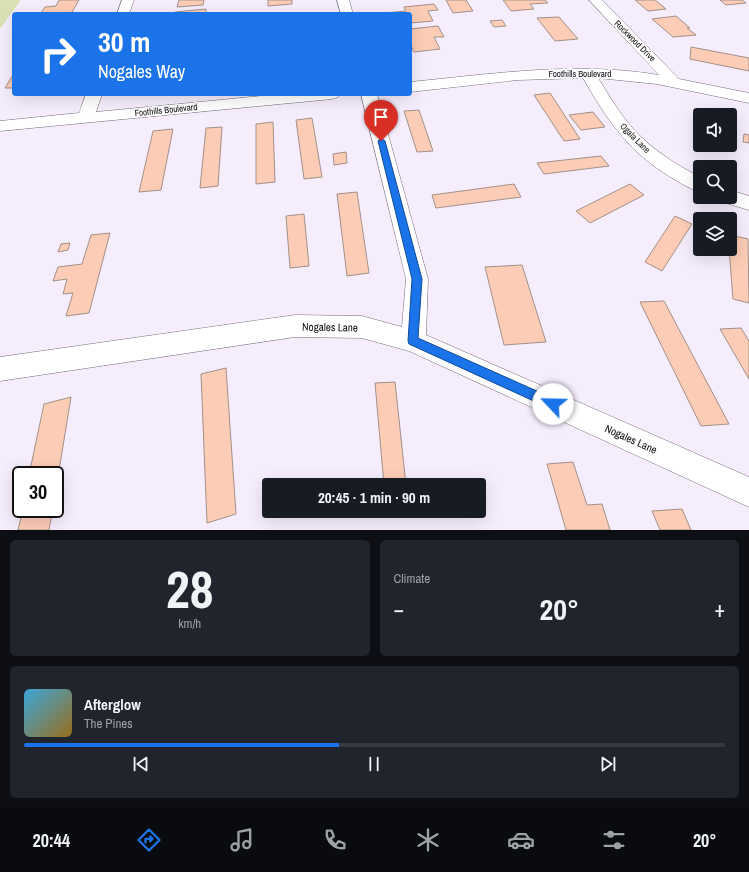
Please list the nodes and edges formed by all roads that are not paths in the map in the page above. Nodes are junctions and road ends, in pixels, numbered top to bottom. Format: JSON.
{"nodes":[{"id":1,"x":128,"y":0,"type":"edge"},
{"id":2,"x":343,"y":0,"type":"edge"},
{"id":3,"x":595,"y":0,"type":"edge"},
{"id":4,"x":124,"y":12,"type":"edge"},
{"id":5,"x":346,"y":12,"type":"edge"},
{"id":6,"x":588,"y":73,"type":"junction"},
{"id":7,"x":675,"y":82,"type":"junction"},
{"id":8,"x":412,"y":87,"type":"edge"},
{"id":9,"x":93,"y":96,"type":"edge"},
{"id":10,"x":312,"y":96,"type":"edge"},
{"id":11,"x":370,"y":96,"type":"edge"},
{"id":12,"x":749,"y":98,"type":"edge"},
{"id":13,"x":86,"y":118,"type":"junction"},
{"id":14,"x":0,"y":126,"type":"edge"},
{"id":15,"x":693,"y":182,"type":"edge"},
{"id":16,"x":737,"y":199,"type":"edge"},
{"id":17,"x":749,"y":203,"type":"edge"},
{"id":18,"x":413,"y":341,"type":"junction"},
{"id":19,"x":0,"y":369,"type":"edge"},
{"id":20,"x":749,"y":492,"type":"edge"}],
"edges":[{"from":1,"to":4,"type":"street"},
{"from":2,"to":5,"type":"street"},
{"from":3,"to":7,"type":"street","name":"Rockwood Drive"},
{"from":6,"to":7,"type":"street","name":"Foothills Boulevard"},
{"from":6,"to":8,"type":"street","name":"Foothills Boulevard"},
{"from":6,"to":15,"type":"street","name":"Ogala Lane"},
{"from":7,"to":12,"type":"street","name":"Foothills Boulevard"},
{"from":9,"to":13,"type":"street"},
{"from":10,"to":13,"type":"street","name":"Foothills Boulevard"},
{"from":11,"to":18,"type":"street"},
{"from":13,"to":14,"type":"street","name":"Foothills Boulevard"},
{"from":16,"to":17,"type":"street"},
{"from":18,"to":19,"type":"street","name":"Nogales Lane"},
{"from":18,"to":20,"type":"street","name":"Nogales Lane"}]}
